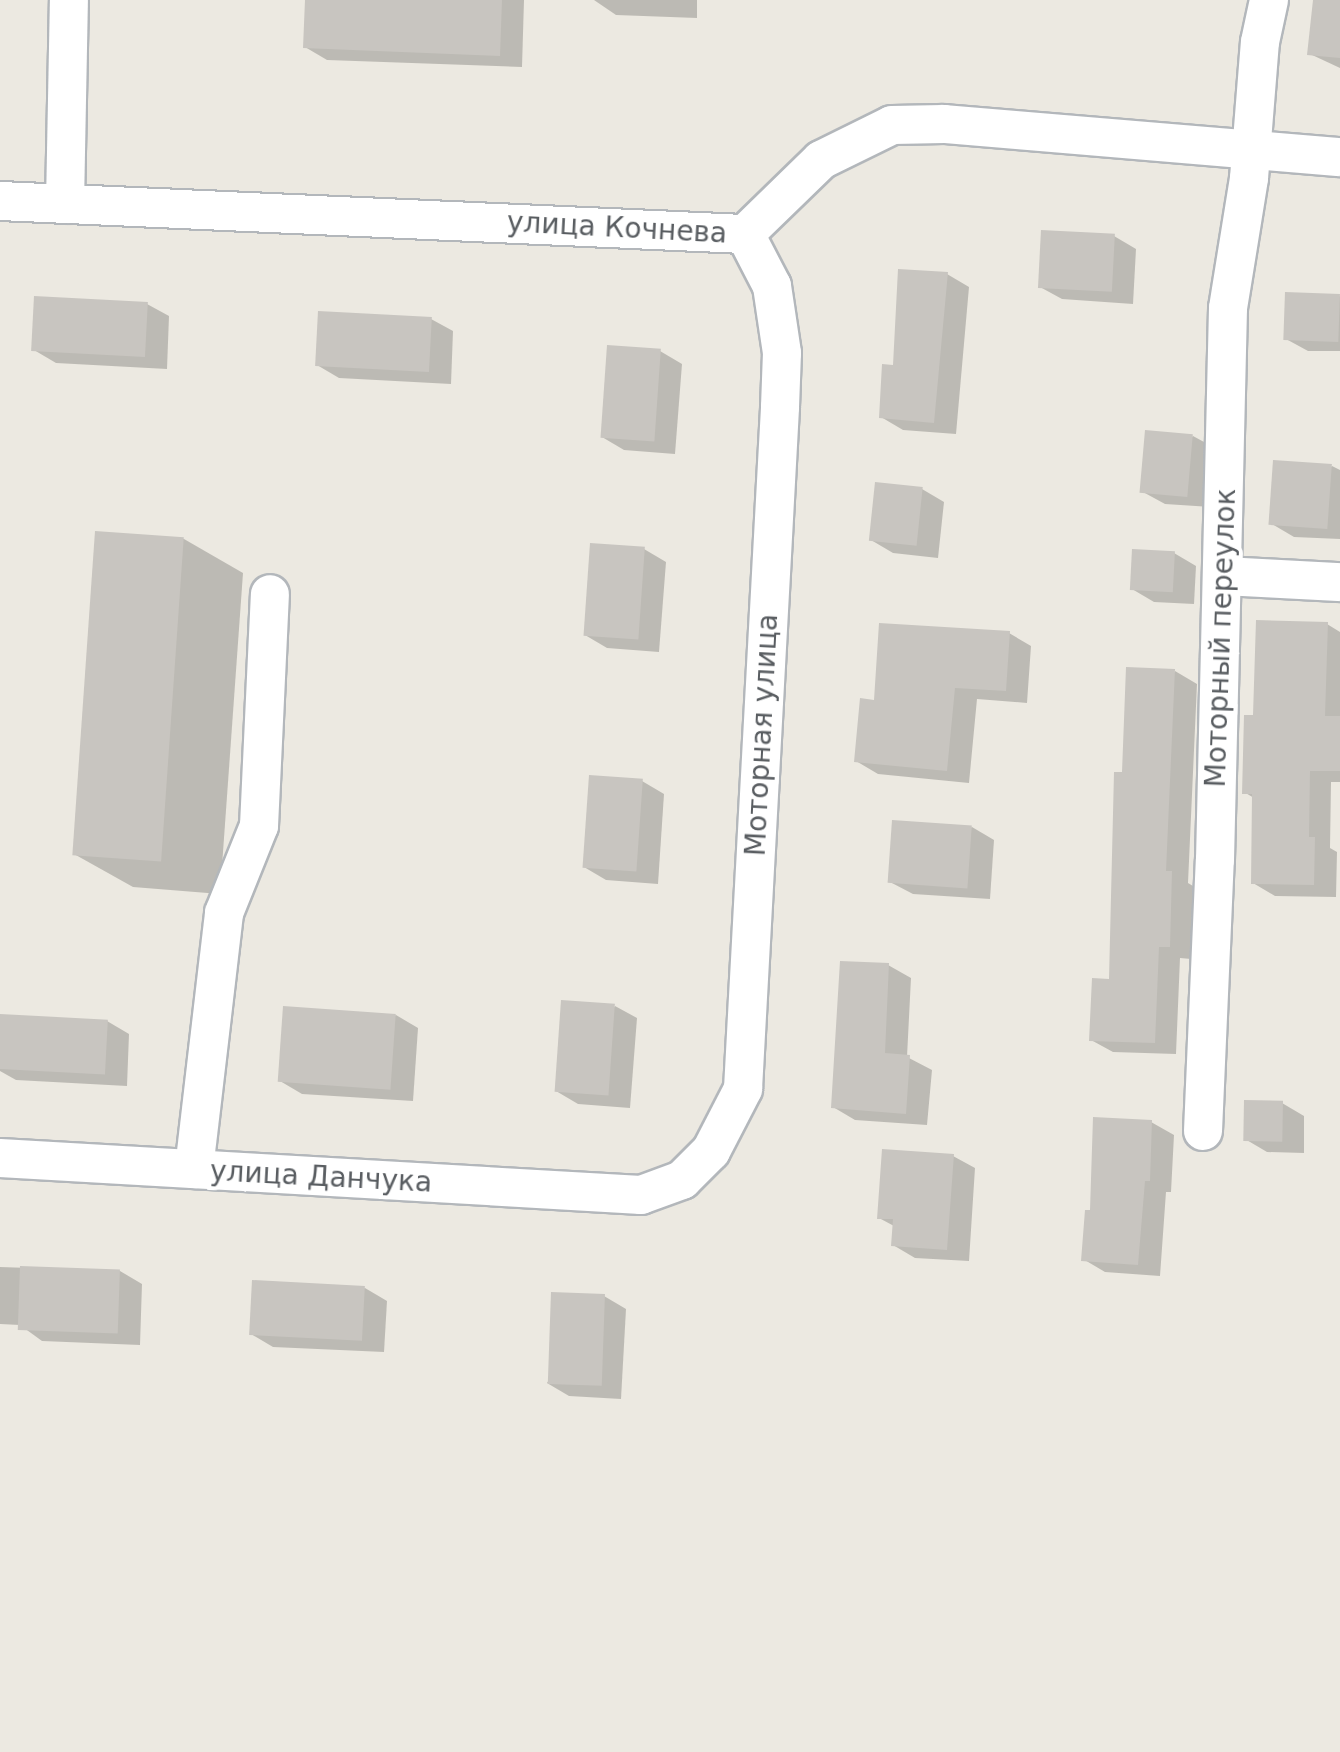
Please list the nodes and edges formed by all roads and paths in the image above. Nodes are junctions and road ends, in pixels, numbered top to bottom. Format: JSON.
{"nodes":[{"id":1,"x":69,"y":0,"type":"edge"},
{"id":2,"x":1269,"y":0,"type":"edge"},
{"id":3,"x":1251,"y":147,"type":"junction"},
{"id":4,"x":1340,"y":157,"type":"edge"},
{"id":5,"x":0,"y":201,"type":"edge"},
{"id":6,"x":65,"y":204,"type":"junction"},
{"id":7,"x":745,"y":234,"type":"junction"},
{"id":8,"x":1224,"y":576,"type":"junction"},
{"id":9,"x":1340,"y":582,"type":"edge"},
{"id":10,"x":270,"y":594,"type":"dead end"},
{"id":11,"x":1203,"y":1131,"type":"dead end"},
{"id":12,"x":0,"y":1158,"type":"edge"},
{"id":13,"x":194,"y":1169,"type":"junction"},
{"id":14,"x":641,"y":1195,"type":"joint"}],
"edges":[{"from":1,"to":6,"type":"street"},
{"from":2,"to":3,"type":"street","name":"Моторный переулок"},
{"from":3,"to":4,"type":"street","name":"улица Кочнева"},
{"from":3,"to":7,"type":"street","name":"улица Кочнева"},
{"from":3,"to":8,"type":"street","name":"Моторный переулок"},
{"from":5,"to":6,"type":"street","name":"улица Кочнева"},
{"from":6,"to":7,"type":"street","name":"улица Кочнева"},
{"from":7,"to":14,"type":"street","name":"Моторная улица"},
{"from":8,"to":9,"type":"street"},
{"from":8,"to":11,"type":"street","name":"Моторный переулок"},
{"from":10,"to":13,"type":"street"},
{"from":12,"to":13,"type":"street","name":"улица Данчука"},
{"from":13,"to":14,"type":"street","name":"улица Данчука"}]}
